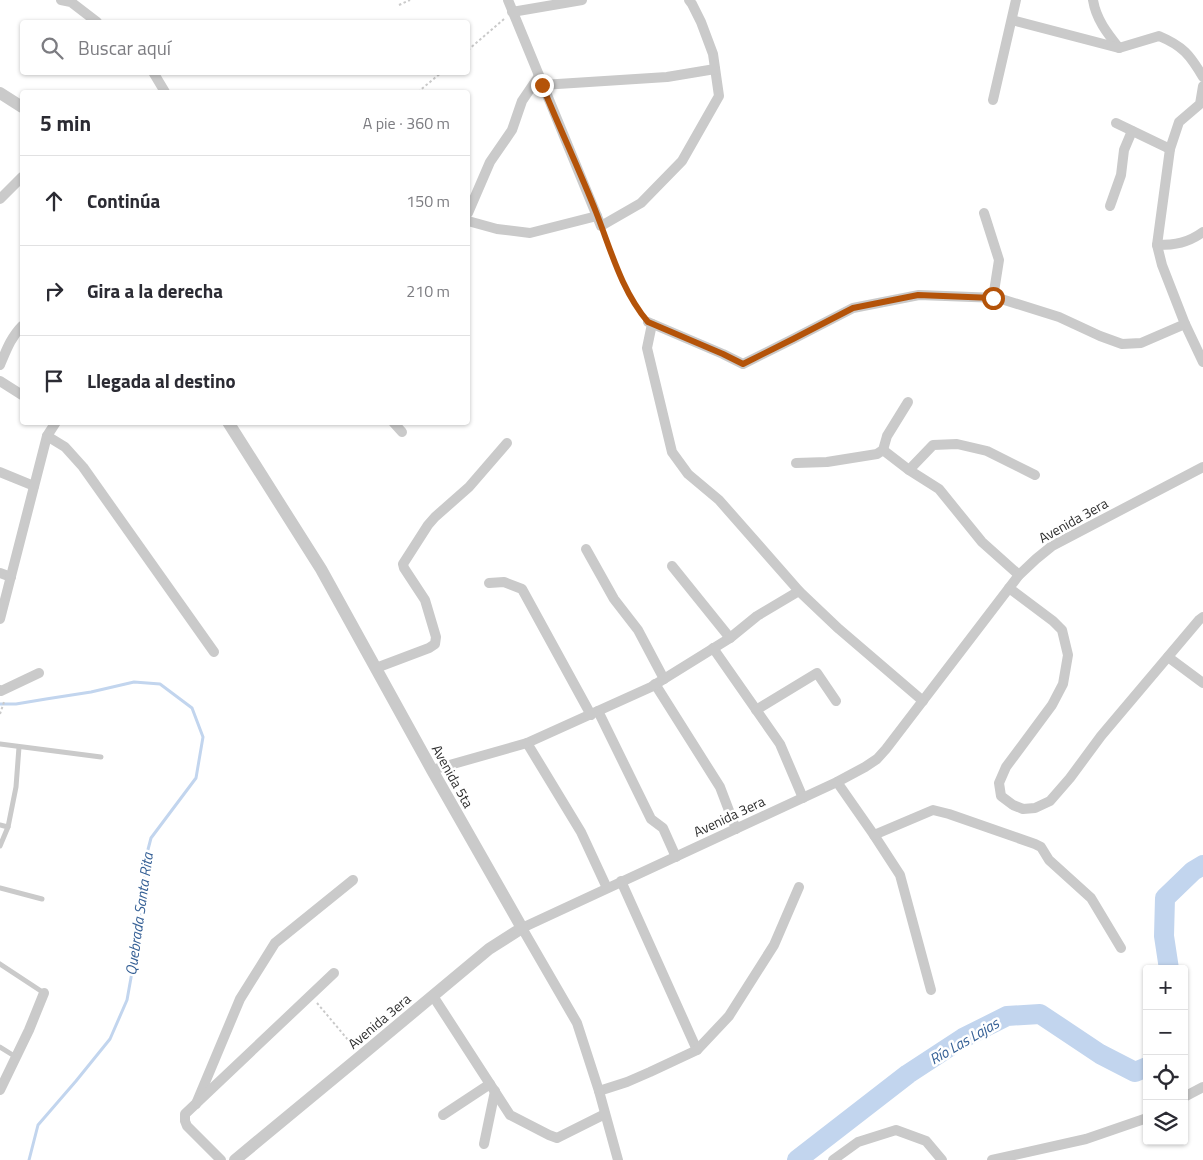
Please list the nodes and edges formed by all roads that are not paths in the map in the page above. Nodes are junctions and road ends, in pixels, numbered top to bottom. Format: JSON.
{"nodes":[{"id":1,"x":61,"y":0,"type":"edge"},
{"id":2,"x":508,"y":0,"type":"edge"},
{"id":3,"x":582,"y":0,"type":"edge"},
{"id":4,"x":689,"y":0,"type":"edge"},
{"id":5,"x":1016,"y":0,"type":"edge"},
{"id":6,"x":1093,"y":0,"type":"edge"},
{"id":7,"x":512,"y":12,"type":"junction"},
{"id":8,"x":94,"y":20,"type":"edge"},
{"id":9,"x":1012,"y":20,"type":"junction"},
{"id":10,"x":1119,"y":48,"type":"junction"},
{"id":11,"x":715,"y":69,"type":"junction"},
{"id":12,"x":155,"y":75,"type":"edge"},
{"id":13,"x":1203,"y":77,"type":"edge"},
{"id":14,"x":540,"y":81,"type":"junction"},
{"id":15,"x":1203,"y":86,"type":"edge"},
{"id":16,"x":164,"y":90,"type":"edge"},
{"id":17,"x":0,"y":93,"type":"edge"},
{"id":18,"x":993,"y":100,"type":"dead end"},
{"id":19,"x":20,"y":105,"type":"edge"},
{"id":20,"x":1116,"y":123,"type":"dead end"},
{"id":21,"x":1132,"y":131,"type":"junction"},
{"id":22,"x":1170,"y":149,"type":"junction"},
{"id":23,"x":20,"y":179,"type":"edge"},
{"id":24,"x":0,"y":199,"type":"edge"},
{"id":25,"x":1110,"y":206,"type":"dead end"},
{"id":26,"x":470,"y":207,"type":"edge"},
{"id":27,"x":984,"y":213,"type":"dead end"},
{"id":28,"x":599,"y":221,"type":"junction"},
{"id":29,"x":470,"y":222,"type":"edge"},
{"id":30,"x":1203,"y":232,"type":"edge"},
{"id":31,"x":1157,"y":245,"type":"junction"},
{"id":32,"x":993,"y":298,"type":"junction"},
{"id":33,"x":1184,"y":324,"type":"junction"},
{"id":34,"x":20,"y":328,"type":"edge"},
{"id":35,"x":1203,"y":362,"type":"edge"},
{"id":36,"x":0,"y":365,"type":"edge"},
{"id":37,"x":0,"y":381,"type":"edge"},
{"id":38,"x":20,"y":394,"type":"edge"},
{"id":39,"x":908,"y":402,"type":"dead end"},
{"id":40,"x":54,"y":425,"type":"edge"},
{"id":41,"x":230,"y":425,"type":"edge"},
{"id":42,"x":396,"y":425,"type":"edge"},
{"id":43,"x":402,"y":432,"type":"dead end"},
{"id":44,"x":47,"y":436,"type":"junction"},
{"id":45,"x":507,"y":443,"type":"dead end"},
{"id":46,"x":883,"y":450,"type":"junction"},
{"id":47,"x":796,"y":463,"type":"dead end"},
{"id":48,"x":1203,"y":467,"type":"edge"},
{"id":49,"x":909,"y":470,"type":"junction"},
{"id":50,"x":0,"y":472,"type":"edge"},
{"id":51,"x":1035,"y":475,"type":"dead end"},
{"id":52,"x":34,"y":486,"type":"junction"},
{"id":53,"x":586,"y":549,"type":"dead end"},
{"id":54,"x":672,"y":566,"type":"dead end"},
{"id":55,"x":0,"y":573,"type":"edge"},
{"id":56,"x":11,"y":576,"type":"junction"},
{"id":57,"x":1019,"y":576,"type":"junction"},
{"id":58,"x":489,"y":583,"type":"dead end"},
{"id":59,"x":1009,"y":588,"type":"junction"},
{"id":60,"x":799,"y":591,"type":"junction"},
{"id":61,"x":1203,"y":617,"type":"edge"},
{"id":62,"x":0,"y":619,"type":"edge"},
{"id":63,"x":730,"y":638,"type":"junction"},
{"id":64,"x":713,"y":648,"type":"junction"},
{"id":65,"x":214,"y":652,"type":"dead end"},
{"id":66,"x":1168,"y":657,"type":"junction"},
{"id":67,"x":376,"y":668,"type":"junction"},
{"id":68,"x":39,"y":673,"type":"dead end"},
{"id":69,"x":660,"y":682,"type":"junction"},
{"id":70,"x":1203,"y":684,"type":"edge"},
{"id":71,"x":3,"y":692,"type":"edge"},
{"id":72,"x":836,"y":701,"type":"dead end"},
{"id":73,"x":924,"y":701,"type":"junction"},
{"id":74,"x":756,"y":710,"type":"junction"},
{"id":75,"x":595,"y":713,"type":"junction"},
{"id":76,"x":527,"y":743,"type":"junction"},
{"id":77,"x":0,"y":744,"type":"edge"},
{"id":78,"x":19,"y":747,"type":"junction"},
{"id":79,"x":101,"y":757,"type":"dead end"},
{"id":80,"x":432,"y":770,"type":"junction"},
{"id":81,"x":837,"y":782,"type":"junction"},
{"id":82,"x":803,"y":798,"type":"junction"},
{"id":83,"x":0,"y":825,"type":"edge"},
{"id":84,"x":8,"y":827,"type":"junction"},
{"id":85,"x":736,"y":829,"type":"junction"},
{"id":86,"x":874,"y":835,"type":"junction"},
{"id":87,"x":0,"y":846,"type":"edge"},
{"id":88,"x":676,"y":857,"type":"junction"},
{"id":89,"x":353,"y":880,"type":"dead end"},
{"id":90,"x":621,"y":881,"type":"junction"},
{"id":91,"x":799,"y":886,"type":"dead end"},
{"id":92,"x":0,"y":888,"type":"edge"},
{"id":93,"x":607,"y":888,"type":"junction"},
{"id":94,"x":42,"y":899,"type":"dead end"},
{"id":95,"x":522,"y":928,"type":"junction"},
{"id":96,"x":1121,"y":948,"type":"dead end"},
{"id":97,"x":0,"y":964,"type":"edge"},
{"id":98,"x":334,"y":972,"type":"dead end"},
{"id":99,"x":931,"y":990,"type":"dead end"},
{"id":100,"x":44,"y":993,"type":"joint"},
{"id":101,"x":433,"y":996,"type":"junction"},
{"id":102,"x":0,"y":1047,"type":"edge"},
{"id":103,"x":697,"y":1050,"type":"junction"},
{"id":104,"x":16,"y":1057,"type":"junction"},
{"id":105,"x":1203,"y":1087,"type":"edge"},
{"id":106,"x":492,"y":1088,"type":"junction"},
{"id":107,"x":0,"y":1090,"type":"edge"},
{"id":108,"x":599,"y":1091,"type":"junction"},
{"id":109,"x":1188,"y":1095,"type":"edge"},
{"id":110,"x":196,"y":1104,"type":"junction"},
{"id":111,"x":605,"y":1114,"type":"junction"},
{"id":112,"x":443,"y":1115,"type":"dead end"},
{"id":113,"x":1143,"y":1119,"type":"edge"},
{"id":114,"x":484,"y":1144,"type":"dead end"},
{"id":115,"x":848,"y":1149,"type":"junction"},
{"id":116,"x":222,"y":1160,"type":"edge"},
{"id":117,"x":235,"y":1160,"type":"edge"},
{"id":118,"x":618,"y":1160,"type":"edge"},
{"id":119,"x":833,"y":1160,"type":"edge"},
{"id":120,"x":851,"y":1160,"type":"edge"},
{"id":121,"x":942,"y":1160,"type":"edge"},
{"id":122,"x":992,"y":1160,"type":"edge"}],
"edges":[{"from":1,"to":8,"type":"street"},
{"from":2,"to":7,"type":"street"},
{"from":3,"to":7,"type":"street"},
{"from":4,"to":11,"type":"street"},
{"from":5,"to":9,"type":"street"},
{"from":6,"to":10,"type":"street"},
{"from":7,"to":14,"type":"street"},
{"from":9,"to":10,"type":"street"},
{"from":9,"to":18,"type":"street"},
{"from":10,"to":13,"type":"street"},
{"from":11,"to":14,"type":"street"},
{"from":11,"to":28,"type":"street"},
{"from":12,"to":16,"type":"street"},
{"from":14,"to":26,"type":"street"},
{"from":14,"to":28,"type":"street"},
{"from":15,"to":22,"type":"street"},
{"from":17,"to":19,"type":"street"},
{"from":20,"to":21,"type":"street"},
{"from":21,"to":22,"type":"street"},
{"from":21,"to":25,"type":"street"},
{"from":22,"to":31,"type":"street"},
{"from":23,"to":24,"type":"street"},
{"from":27,"to":32,"type":"street"},
{"from":28,"to":29,"type":"street"},
{"from":30,"to":31,"type":"street"},
{"from":31,"to":33,"type":"street"},
{"from":32,"to":33,"type":"street"},
{"from":32,"to":60,"type":"street"},
{"from":33,"to":35,"type":"street"},
{"from":34,"to":36,"type":"street"},
{"from":37,"to":38,"type":"street"},
{"from":39,"to":46,"type":"street"},
{"from":40,"to":44,"type":"street"},
{"from":41,"to":67,"type":"street","name":"Avenida 5ta"},
{"from":42,"to":43,"type":"street"},
{"from":44,"to":52,"type":"street"},
{"from":44,"to":65,"type":"street"},
{"from":45,"to":67,"type":"street"},
{"from":46,"to":47,"type":"street"},
{"from":46,"to":49,"type":"street"},
{"from":48,"to":57,"type":"street","name":"Avenida 3era"},
{"from":49,"to":51,"type":"street"},
{"from":49,"to":57,"type":"street"},
{"from":50,"to":52,"type":"street"},
{"from":52,"to":56,"type":"street"},
{"from":53,"to":69,"type":"street"},
{"from":54,"to":63,"type":"street"},
{"from":55,"to":56,"type":"street"},
{"from":56,"to":62,"type":"street"},
{"from":57,"to":59,"type":"street","name":"Avenida 3era"},
{"from":58,"to":75,"type":"street"},
{"from":59,"to":66,"type":"street"},
{"from":59,"to":73,"type":"street","name":"Avenida 3era"},
{"from":60,"to":63,"type":"street"},
{"from":60,"to":73,"type":"street"},
{"from":61,"to":66,"type":"street"},
{"from":63,"to":64,"type":"street"},
{"from":64,"to":69,"type":"street"},
{"from":64,"to":74,"type":"street"},
{"from":66,"to":70,"type":"street"},
{"from":67,"to":80,"type":"street","name":"Avenida 5ta"},
{"from":68,"to":71,"type":"street"},
{"from":69,"to":75,"type":"street"},
{"from":69,"to":85,"type":"street"},
{"from":72,"to":74,"type":"street"},
{"from":73,"to":81,"type":"street","name":"Avenida 3era"},
{"from":74,"to":82,"type":"street"},
{"from":75,"to":76,"type":"street"},
{"from":75,"to":88,"type":"street"},
{"from":76,"to":80,"type":"street"},
{"from":76,"to":93,"type":"street"},
{"from":77,"to":78,"type":"lane"},
{"from":78,"to":79,"type":"lane"},
{"from":78,"to":84,"type":"lane"},
{"from":80,"to":95,"type":"street","name":"Avenida 5ta"},
{"from":81,"to":82,"type":"street","name":"Avenida 3era"},
{"from":81,"to":86,"type":"street"},
{"from":82,"to":85,"type":"street","name":"Avenida 3era"},
{"from":83,"to":84,"type":"lane"},
{"from":84,"to":87,"type":"lane"},
{"from":85,"to":88,"type":"street","name":"Avenida 3era"},
{"from":86,"to":96,"type":"street"},
{"from":86,"to":99,"type":"street"},
{"from":88,"to":90,"type":"street","name":"Avenida 3era"},
{"from":89,"to":110,"type":"street"},
{"from":90,"to":93,"type":"street","name":"Avenida 3era"},
{"from":90,"to":103,"type":"street"},
{"from":91,"to":103,"type":"street"},
{"from":92,"to":94,"type":"lane"},
{"from":93,"to":95,"type":"street","name":"Avenida 3era"},
{"from":95,"to":101,"type":"street","name":"Avenida 3era"},
{"from":95,"to":108,"type":"street","name":"Avenida 5ta"},
{"from":97,"to":100,"type":"lane"},
{"from":98,"to":110,"type":"street"},
{"from":100,"to":104,"type":"street"},
{"from":101,"to":106,"type":"street"},
{"from":101,"to":117,"type":"street","name":"Avenida 3era"},
{"from":102,"to":104,"type":"lane"},
{"from":103,"to":108,"type":"street"},
{"from":104,"to":107,"type":"street"},
{"from":105,"to":109,"type":"street"},
{"from":106,"to":111,"type":"street"},
{"from":106,"to":112,"type":"street"},
{"from":106,"to":114,"type":"street"},
{"from":108,"to":111,"type":"street","name":"Avenida 5ta"},
{"from":110,"to":116,"type":"street"},
{"from":111,"to":118,"type":"street","name":"Avenida 5ta"},
{"from":113,"to":122,"type":"street"},
{"from":115,"to":119,"type":"street"},
{"from":115,"to":120,"type":"street"},
{"from":115,"to":121,"type":"street"}]}
